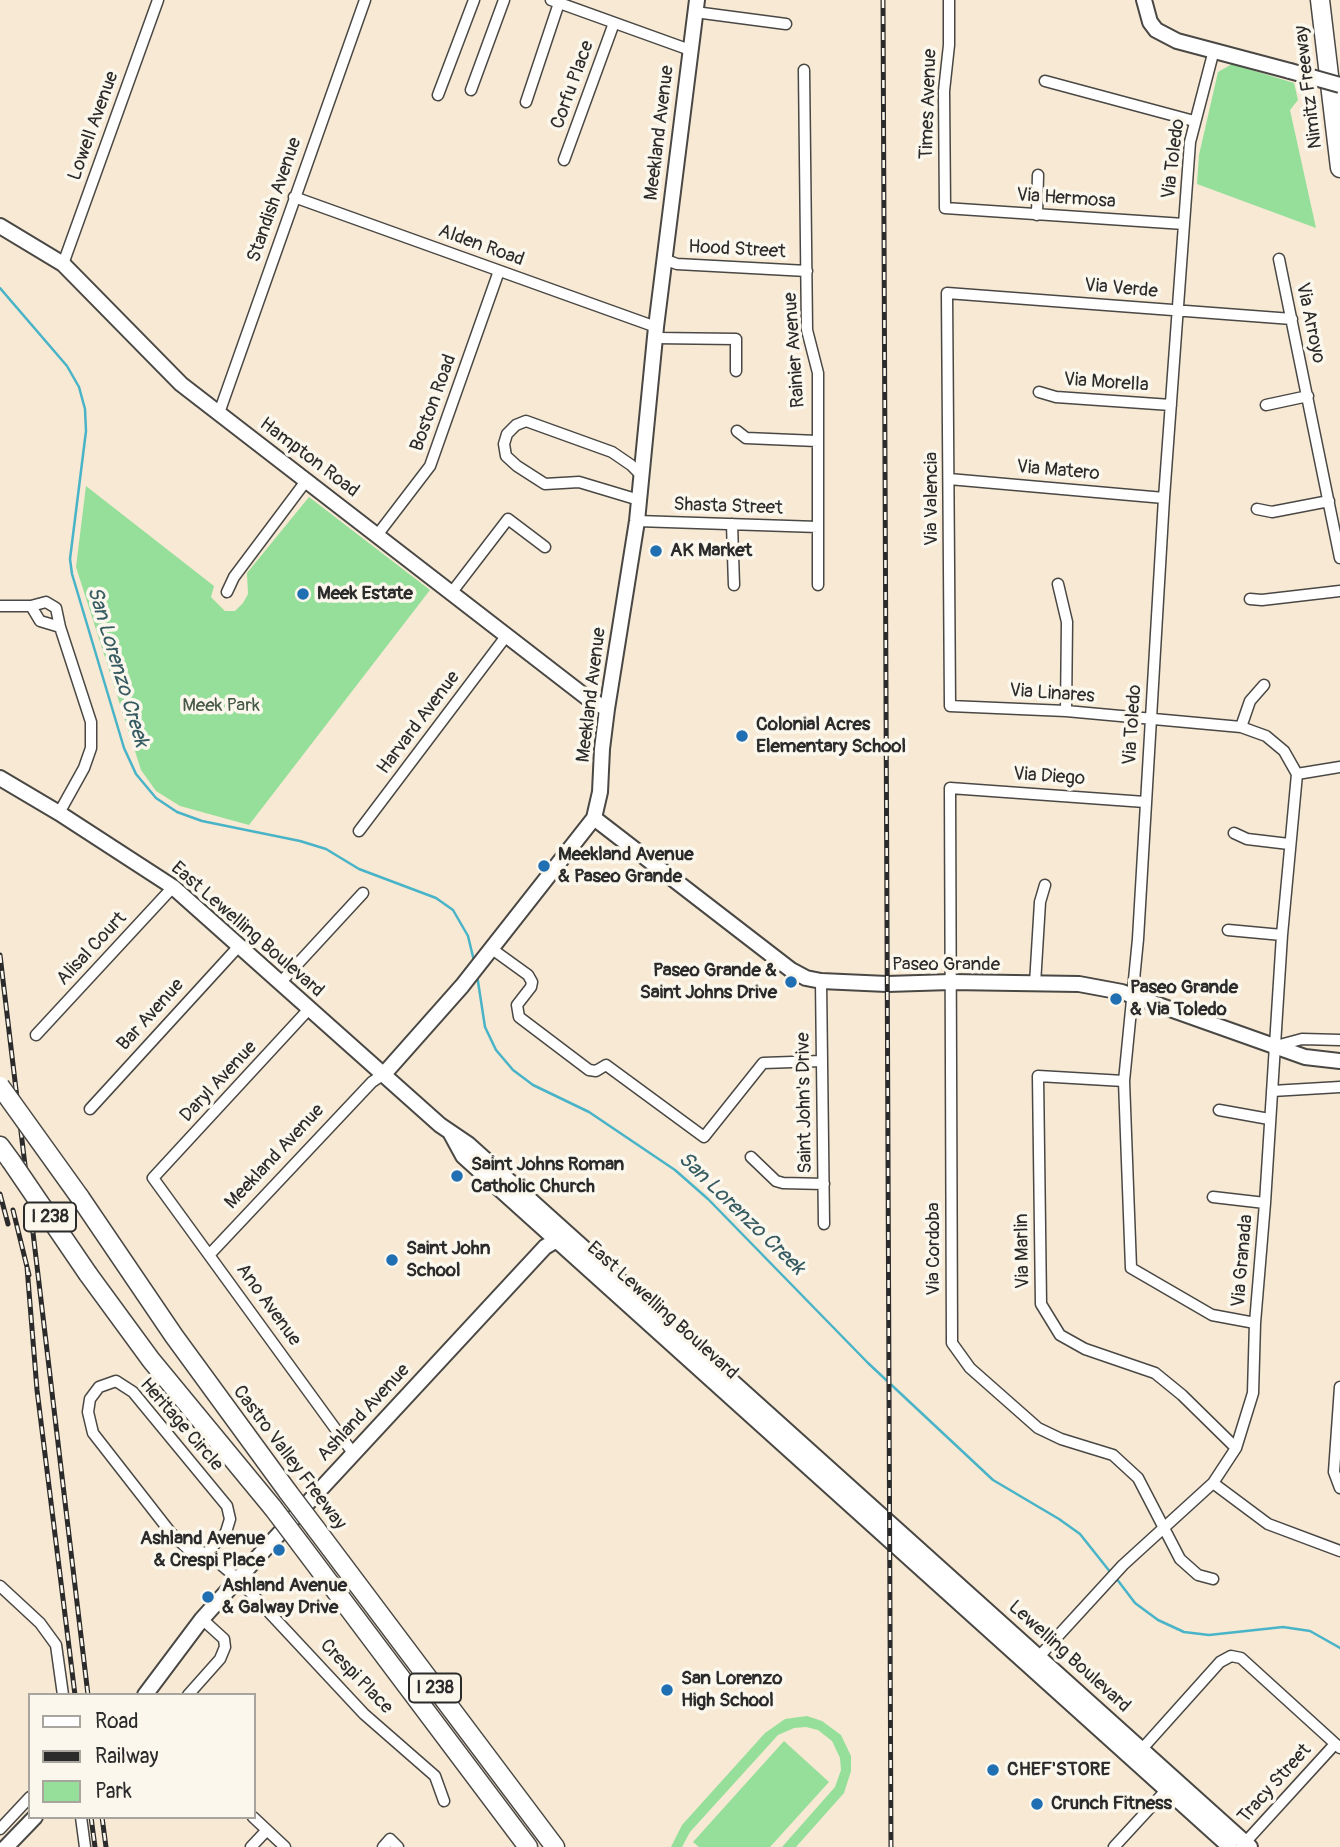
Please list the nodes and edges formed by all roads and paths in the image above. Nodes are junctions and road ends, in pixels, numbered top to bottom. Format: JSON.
{"nodes":[{"id":1,"x":158,"y":0,"type":"edge"},
{"id":2,"x":365,"y":0,"type":"edge"},
{"id":3,"x":474,"y":0,"type":"edge"},
{"id":4,"x":503,"y":0,"type":"edge"},
{"id":5,"x":949,"y":0,"type":"edge"},
{"id":6,"x":1144,"y":0,"type":"edge"},
{"id":7,"x":1320,"y":0,"type":"edge"},
{"id":8,"x":556,"y":1,"type":"edge"},
{"id":9,"x":696,"y":6,"type":"edge"},
{"id":10,"x":614,"y":23,"type":"junction"},
{"id":11,"x":786,"y":24,"type":"dead end"},
{"id":12,"x":690,"y":50,"type":"junction"},
{"id":13,"x":1214,"y":50,"type":"junction"},
{"id":14,"x":804,"y":70,"type":"dead end"},
{"id":15,"x":1045,"y":80,"type":"dead end"},
{"id":16,"x":1340,"y":85,"type":"edge"},
{"id":17,"x":471,"y":90,"type":"dead end"},
{"id":18,"x":438,"y":95,"type":"dead end"},
{"id":19,"x":526,"y":102,"type":"dead end"},
{"id":20,"x":1194,"y":121,"type":"junction"},
{"id":21,"x":564,"y":160,"type":"dead end"},
{"id":22,"x":1340,"y":168,"type":"edge"},
{"id":23,"x":1038,"y":175,"type":"dead end"},
{"id":24,"x":294,"y":197,"type":"junction"},
{"id":25,"x":945,"y":208,"type":"joint"},
{"id":26,"x":1037,"y":215,"type":"junction"},
{"id":27,"x":1184,"y":224,"type":"junction"},
{"id":28,"x":0,"y":226,"type":"edge"},
{"id":29,"x":1279,"y":259,"type":"dead end"},
{"id":30,"x":666,"y":260,"type":"junction"},
{"id":31,"x":63,"y":264,"type":"junction"},
{"id":32,"x":499,"y":271,"type":"junction"},
{"id":33,"x":807,"y":271,"type":"junction"},
{"id":34,"x":947,"y":293,"type":"joint"},
{"id":35,"x":1178,"y":312,"type":"junction"},
{"id":36,"x":1292,"y":319,"type":"junction"},
{"id":37,"x":656,"y":332,"type":"junction"},
{"id":38,"x":736,"y":371,"type":"dead end"},
{"id":39,"x":1039,"y":392,"type":"dead end"},
{"id":40,"x":1308,"y":396,"type":"junction"},
{"id":41,"x":1171,"y":405,"type":"junction"},
{"id":42,"x":1266,"y":405,"type":"dead end"},
{"id":43,"x":219,"y":413,"type":"junction"},
{"id":44,"x":737,"y":431,"type":"dead end"},
{"id":45,"x":817,"y":441,"type":"junction"},
{"id":46,"x":641,"y":475,"type":"junction"},
{"id":47,"x":949,"y":479,"type":"junction"},
{"id":48,"x":306,"y":481,"type":"junction"},
{"id":49,"x":1164,"y":498,"type":"junction"},
{"id":50,"x":639,"y":500,"type":"junction"},
{"id":51,"x":1329,"y":501,"type":"junction"},
{"id":52,"x":1257,"y":509,"type":"dead end"},
{"id":53,"x":636,"y":521,"type":"junction"},
{"id":54,"x":733,"y":524,"type":"junction"},
{"id":55,"x":818,"y":527,"type":"junction"},
{"id":56,"x":378,"y":534,"type":"junction"},
{"id":57,"x":545,"y":547,"type":"dead end"},
{"id":58,"x":1340,"y":558,"type":"edge"},
{"id":59,"x":1058,"y":584,"type":"dead end"},
{"id":60,"x":734,"y":585,"type":"dead end"},
{"id":61,"x":818,"y":585,"type":"dead end"},
{"id":62,"x":1340,"y":591,"type":"edge"},
{"id":63,"x":227,"y":592,"type":"dead end"},
{"id":64,"x":452,"y":592,"type":"junction"},
{"id":65,"x":1250,"y":599,"type":"dead end"},
{"id":66,"x":31,"y":606,"type":"junction"},
{"id":67,"x":0,"y":607,"type":"edge"},
{"id":68,"x":60,"y":627,"type":"junction"},
{"id":69,"x":507,"y":635,"type":"junction"},
{"id":70,"x":1264,"y":685,"type":"dead end"},
{"id":71,"x":950,"y":706,"type":"joint"},
{"id":72,"x":607,"y":709,"type":"junction"},
{"id":73,"x":1066,"y":711,"type":"junction"},
{"id":74,"x":1152,"y":720,"type":"junction"},
{"id":75,"x":1241,"y":727,"type":"junction"},
{"id":76,"x":1340,"y":767,"type":"edge"},
{"id":77,"x":1297,"y":774,"type":"junction"},
{"id":78,"x":0,"y":778,"type":"edge"},
{"id":79,"x":950,"y":788,"type":"joint"},
{"id":80,"x":1145,"y":802,"type":"junction"},
{"id":81,"x":60,"y":813,"type":"junction"},
{"id":82,"x":594,"y":818,"type":"junction"},
{"id":83,"x":359,"y":831,"type":"dead end"},
{"id":84,"x":1234,"y":833,"type":"dead end"},
{"id":85,"x":1289,"y":844,"type":"junction"},
{"id":86,"x":1045,"y":885,"type":"dead end"},
{"id":87,"x":173,"y":887,"type":"junction"},
{"id":88,"x":363,"y":893,"type":"dead end"},
{"id":89,"x":1228,"y":930,"type":"dead end"},
{"id":90,"x":1282,"y":935,"type":"junction"},
{"id":91,"x":239,"y":946,"type":"junction"},
{"id":92,"x":489,"y":953,"type":"junction"},
{"id":93,"x":821,"y":981,"type":"junction"},
{"id":94,"x":951,"y":982,"type":"junction"},
{"id":95,"x":280,"y":983,"type":"junction"},
{"id":96,"x":1035,"y":984,"type":"junction"},
{"id":97,"x":1133,"y":996,"type":"junction"},
{"id":98,"x":309,"y":1009,"type":"junction"},
{"id":99,"x":36,"y":1035,"type":"dead end"},
{"id":100,"x":1340,"y":1040,"type":"edge"},
{"id":101,"x":1275,"y":1046,"type":"junction"},
{"id":102,"x":822,"y":1061,"type":"junction"},
{"id":103,"x":1340,"y":1061,"type":"edge"},
{"id":104,"x":384,"y":1074,"type":"junction"},
{"id":105,"x":1124,"y":1081,"type":"junction"},
{"id":106,"x":0,"y":1086,"type":"edge"},
{"id":107,"x":1340,"y":1087,"type":"edge"},
{"id":108,"x":1272,"y":1091,"type":"junction"},
{"id":109,"x":90,"y":1109,"type":"dead end"},
{"id":110,"x":1219,"y":1110,"type":"dead end"},
{"id":111,"x":1269,"y":1119,"type":"junction"},
{"id":112,"x":0,"y":1146,"type":"edge"},
{"id":113,"x":751,"y":1157,"type":"dead end"},
{"id":114,"x":153,"y":1178,"type":"joint"},
{"id":115,"x":824,"y":1184,"type":"junction"},
{"id":116,"x":1213,"y":1197,"type":"dead end"},
{"id":117,"x":1265,"y":1203,"type":"junction"},
{"id":118,"x":824,"y":1224,"type":"dead end"},
{"id":119,"x":561,"y":1237,"type":"junction"},
{"id":120,"x":210,"y":1254,"type":"junction"},
{"id":121,"x":1255,"y":1323,"type":"junction"},
{"id":122,"x":1340,"y":1387,"type":"edge"},
{"id":123,"x":1236,"y":1448,"type":"junction"},
{"id":124,"x":353,"y":1453,"type":"junction"},
{"id":125,"x":1213,"y":1483,"type":"junction"},
{"id":126,"x":1340,"y":1488,"type":"edge"},
{"id":127,"x":858,"y":1504,"type":"joint"},
{"id":128,"x":1164,"y":1527,"type":"junction"},
{"id":129,"x":1340,"y":1550,"type":"edge"},
{"id":130,"x":207,"y":1553,"type":"junction"},
{"id":131,"x":238,"y":1579,"type":"junction"},
{"id":132,"x":1213,"y":1579,"type":"dead end"},
{"id":133,"x":0,"y":1586,"type":"edge"},
{"id":134,"x":202,"y":1619,"type":"junction"},
{"id":135,"x":1034,"y":1662,"type":"junction"},
{"id":136,"x":63,"y":1693,"type":"edge"},
{"id":137,"x":146,"y":1693,"type":"edge"},
{"id":138,"x":190,"y":1693,"type":"edge"},
{"id":139,"x":1338,"y":1746,"type":"edge"},
{"id":140,"x":1142,"y":1749,"type":"junction"},
{"id":141,"x":1171,"y":1785,"type":"junction"},
{"id":142,"x":28,"y":1799,"type":"edge"},
{"id":143,"x":444,"y":1801,"type":"dead end"},
{"id":144,"x":33,"y":1819,"type":"edge"},
{"id":145,"x":81,"y":1819,"type":"edge"},
{"id":146,"x":255,"y":1819,"type":"edge"},
{"id":147,"x":0,"y":1829,"type":"edge"},
{"id":148,"x":267,"y":1830,"type":"junction"},
{"id":149,"x":1245,"y":1846,"type":"edge"},
{"id":150,"x":6,"y":1847,"type":"edge"},
{"id":151,"x":85,"y":1847,"type":"edge"},
{"id":152,"x":251,"y":1847,"type":"edge"},
{"id":153,"x":285,"y":1847,"type":"edge"},
{"id":154,"x":528,"y":1847,"type":"edge"},
{"id":155,"x":555,"y":1847,"type":"edge"},
{"id":156,"x":1114,"y":1847,"type":"edge"},
{"id":157,"x":1230,"y":1847,"type":"edge"}],
"edges":[{"from":1,"to":31,"type":"street","name":"Lowell Avenue"},
{"from":2,"to":24,"type":"street","name":"Standish Avenue"},
{"from":3,"to":18,"type":"street"},
{"from":4,"to":17,"type":"street"},
{"from":5,"to":25,"type":"street","name":"Times Avenue"},
{"from":6,"to":13,"type":"main road"},
{"from":7,"to":22,"type":"highway","name":"Nimitz Freeway"},
{"from":8,"to":10,"type":"street"},
{"from":8,"to":19,"type":"street"},
{"from":9,"to":11,"type":"street"},
{"from":9,"to":12,"type":"main road","name":"Meekland Avenue"},
{"from":10,"to":12,"type":"street"},
{"from":10,"to":21,"type":"street","name":"Corfu Place"},
{"from":12,"to":30,"type":"main road","name":"Meekland Avenue"},
{"from":13,"to":16,"type":"main road","bridge":true},
{"from":13,"to":20,"type":"street","name":"Via Toledo"},
{"from":14,"to":33,"type":"street","name":"Rainier Avenue"},
{"from":15,"to":20,"type":"street"},
{"from":20,"to":27,"type":"street","name":"Via Toledo"},
{"from":23,"to":26,"type":"street"},
{"from":24,"to":32,"type":"street","name":"Alden Road"},
{"from":24,"to":43,"type":"street","name":"Standish Avenue"},
{"from":25,"to":26,"type":"street","name":"Via Hermosa"},
{"from":26,"to":27,"type":"street","name":"Via Hermosa"},
{"from":27,"to":35,"type":"street","name":"Via Toledo"},
{"from":28,"to":31,"type":"main road","name":"Hampton Road"},
{"from":29,"to":36,"type":"street","name":"Via Arroyo"},
{"from":30,"to":33,"type":"street","name":"Hood Street"},
{"from":30,"to":37,"type":"main road","name":"Meekland Avenue"},
{"from":31,"to":43,"type":"main road","name":"Hampton Road"},
{"from":32,"to":37,"type":"street","name":"Alden Road"},
{"from":32,"to":56,"type":"street","name":"Boston Road"},
{"from":33,"to":45,"type":"street","name":"Rainier Avenue"},
{"from":34,"to":35,"type":"street","name":"Via Verde"},
{"from":34,"to":47,"type":"street","name":"Via Valencia"},
{"from":35,"to":36,"type":"street","name":"Via Verde"},
{"from":35,"to":41,"type":"street","name":"Via Toledo"},
{"from":36,"to":40,"type":"street","name":"Via Arroyo"},
{"from":37,"to":38,"type":"street","name":"Alden Road"},
{"from":37,"to":46,"type":"main road","name":"Meekland Avenue"},
{"from":39,"to":41,"type":"street","name":"Via Morella"},
{"from":40,"to":42,"type":"street"},
{"from":40,"to":51,"type":"street","name":"Via Arroyo"},
{"from":41,"to":49,"type":"street","name":"Via Toledo"},
{"from":43,"to":48,"type":"main road","name":"Hampton Road"},
{"from":44,"to":45,"type":"street"},
{"from":45,"to":55,"type":"street","name":"Rainier Avenue"},
{"from":46,"to":50,"type":"main road","name":"Meekland Avenue"},
{"from":46,"to":50,"type":"street"},
{"from":47,"to":49,"type":"street","name":"Via Matero"},
{"from":47,"to":71,"type":"street","name":"Via Valencia"},
{"from":48,"to":56,"type":"main road","name":"Hampton Road"},
{"from":48,"to":63,"type":"street"},
{"from":49,"to":74,"type":"street","name":"Via Toledo"},
{"from":50,"to":53,"type":"main road","name":"Meekland Avenue"},
{"from":51,"to":52,"type":"street"},
{"from":51,"to":58,"type":"street","name":"Via Arroyo"},
{"from":53,"to":54,"type":"street","name":"Shasta Street"},
{"from":53,"to":72,"type":"main road","name":"Meekland Avenue"},
{"from":54,"to":55,"type":"street","name":"Shasta Street"},
{"from":54,"to":60,"type":"street"},
{"from":55,"to":61,"type":"street","name":"Rainier Avenue"},
{"from":56,"to":64,"type":"main road","name":"Hampton Road"},
{"from":57,"to":64,"type":"street"},
{"from":59,"to":73,"type":"street"},
{"from":62,"to":65,"type":"street"},
{"from":64,"to":69,"type":"main road","name":"Hampton Road"},
{"from":66,"to":67,"type":"street"},
{"from":66,"to":68,"type":"street"},
{"from":66,"to":68,"type":"street"},
{"from":68,"to":81,"type":"street"},
{"from":69,"to":72,"type":"main road","name":"Hampton Road"},
{"from":69,"to":83,"type":"street","name":"Harvard Avenue"},
{"from":70,"to":75,"type":"street"},
{"from":71,"to":73,"type":"street","name":"Via Linares"},
{"from":72,"to":82,"type":"main road","name":"Meekland Avenue"},
{"from":73,"to":74,"type":"street","name":"Via Linares"},
{"from":74,"to":75,"type":"street","name":"Via Linares"},
{"from":74,"to":80,"type":"street","name":"Via Toledo"},
{"from":75,"to":77,"type":"street","name":"Via Linares"},
{"from":76,"to":77,"type":"street"},
{"from":77,"to":85,"type":"street","name":"Via Granada"},
{"from":78,"to":81,"type":"main road","name":"East Lewelling Boulevard"},
{"from":79,"to":80,"type":"street","name":"Via Diego"},
{"from":79,"to":94,"type":"street","name":"Via Cordoba"},
{"from":80,"to":97,"type":"street","name":"Via Toledo"},
{"from":81,"to":87,"type":"main road","name":"East Lewelling Boulevard"},
{"from":82,"to":92,"type":"main road","name":"Meekland Avenue"},
{"from":82,"to":93,"type":"main road","name":"Paseo Grande"},
{"from":84,"to":85,"type":"street"},
{"from":85,"to":90,"type":"street","name":"Via Granada"},
{"from":86,"to":96,"type":"street"},
{"from":87,"to":91,"type":"main road","name":"East Lewelling Boulevard"},
{"from":87,"to":99,"type":"street","name":"Alisal Court"},
{"from":88,"to":95,"type":"street"},
{"from":89,"to":90,"type":"street"},
{"from":90,"to":101,"type":"street","name":"Via Granada"},
{"from":91,"to":95,"type":"main road","name":"East Lewelling Boulevard"},
{"from":91,"to":109,"type":"street","name":"Bar Avenue"},
{"from":92,"to":102,"type":"street"},
{"from":92,"to":104,"type":"main road","name":"Meekland Avenue"},
{"from":93,"to":94,"type":"main road","name":"Paseo Grande"},
{"from":93,"to":102,"type":"street","name":"Saint John's Drive"},
{"from":94,"to":96,"type":"main road","name":"Paseo Grande"},
{"from":94,"to":128,"type":"street","name":"Via Cordoba"},
{"from":95,"to":98,"type":"main road","name":"East Lewelling Boulevard"},
{"from":96,"to":97,"type":"main road","name":"Paseo Grande"},
{"from":97,"to":101,"type":"main road","name":"Paseo Grande"},
{"from":97,"to":105,"type":"street","name":"Via Toledo"},
{"from":98,"to":104,"type":"main road","name":"East Lewelling Boulevard"},
{"from":98,"to":114,"type":"street","name":"Daryl Avenue"},
{"from":100,"to":101,"type":"street"},
{"from":101,"to":103,"type":"main road","name":"Paseo Grande"},
{"from":101,"to":108,"type":"street","name":"Via Granada"},
{"from":102,"to":115,"type":"street","name":"Saint John's Drive"},
{"from":104,"to":119,"type":"main road","name":"East Lewelling Boulevard"},
{"from":104,"to":120,"type":"street","name":"Meekland Avenue"},
{"from":105,"to":121,"type":"street","name":"Via Toledo"},
{"from":105,"to":123,"type":"street","name":"Via Marlin"},
{"from":106,"to":155,"type":"highway","name":"Castro Valley Freeway","number":"I 238","bridge":true},
{"from":107,"to":108,"type":"street"},
{"from":108,"to":111,"type":"street","name":"Via Granada"},
{"from":110,"to":111,"type":"street"},
{"from":111,"to":117,"type":"street","name":"Via Granada"},
{"from":112,"to":154,"type":"highway","number":"I 238","bridge":true},
{"from":113,"to":115,"type":"street"},
{"from":114,"to":120,"type":"street","name":"Ano Avenue"},
{"from":115,"to":118,"type":"street","name":"Saint John's Drive"},
{"from":116,"to":117,"type":"street"},
{"from":117,"to":121,"type":"street","name":"Via Granada"},
{"from":119,"to":124,"type":"main road","name":"Ashland Avenue"},
{"from":119,"to":127,"type":"main road","name":"East Lewelling Boulevard"},
{"from":120,"to":124,"type":"street","name":"Ano Avenue"},
{"from":121,"to":123,"type":"street","name":"Via Granada"},
{"from":122,"to":126,"type":"street"},
{"from":123,"to":125,"type":"street","name":"Via Granada"},
{"from":124,"to":131,"type":"main road","name":"Ashland Avenue"},
{"from":125,"to":128,"type":"street","name":"Via Granada"},
{"from":125,"to":129,"type":"street"},
{"from":127,"to":135,"type":"main road","name":"Lewelling Boulevard"},
{"from":128,"to":132,"type":"street","name":"Via Cordoba"},
{"from":128,"to":135,"type":"street","name":"Via Granada"},
{"from":130,"to":130,"type":"street","name":"Heritage Circle"},
{"from":130,"to":131,"type":"street","name":"Heritage Circle"},
{"from":131,"to":134,"type":"main road","name":"Ashland Avenue"},
{"from":131,"to":143,"type":"street","name":"Crespi Place"},
{"from":133,"to":136,"type":"street"},
{"from":134,"to":137,"type":"main road","name":"Ashland Avenue"},
{"from":134,"to":138,"type":"street"},
{"from":135,"to":140,"type":"main road","name":"Lewelling Boulevard"},
{"from":135,"to":141,"type":"main road","name":"Lewelling Boulevard"},
{"from":139,"to":140,"type":"street"},
{"from":139,"to":149,"type":"street","name":"Tracy Street"},
{"from":140,"to":141,"type":"main road","name":"Lewelling Boulevard"},
{"from":141,"to":149,"type":"main road","name":"Lewelling Boulevard"},
{"from":141,"to":156,"type":"street"},
{"from":141,"to":157,"type":"main road","name":"Lewelling Boulevard"},
{"from":142,"to":147,"type":"street"},
{"from":144,"to":150,"type":"main road"},
{"from":145,"to":151,"type":"street"},
{"from":146,"to":148,"type":"street"},
{"from":148,"to":152,"type":"street"},
{"from":148,"to":153,"type":"street"}]}
